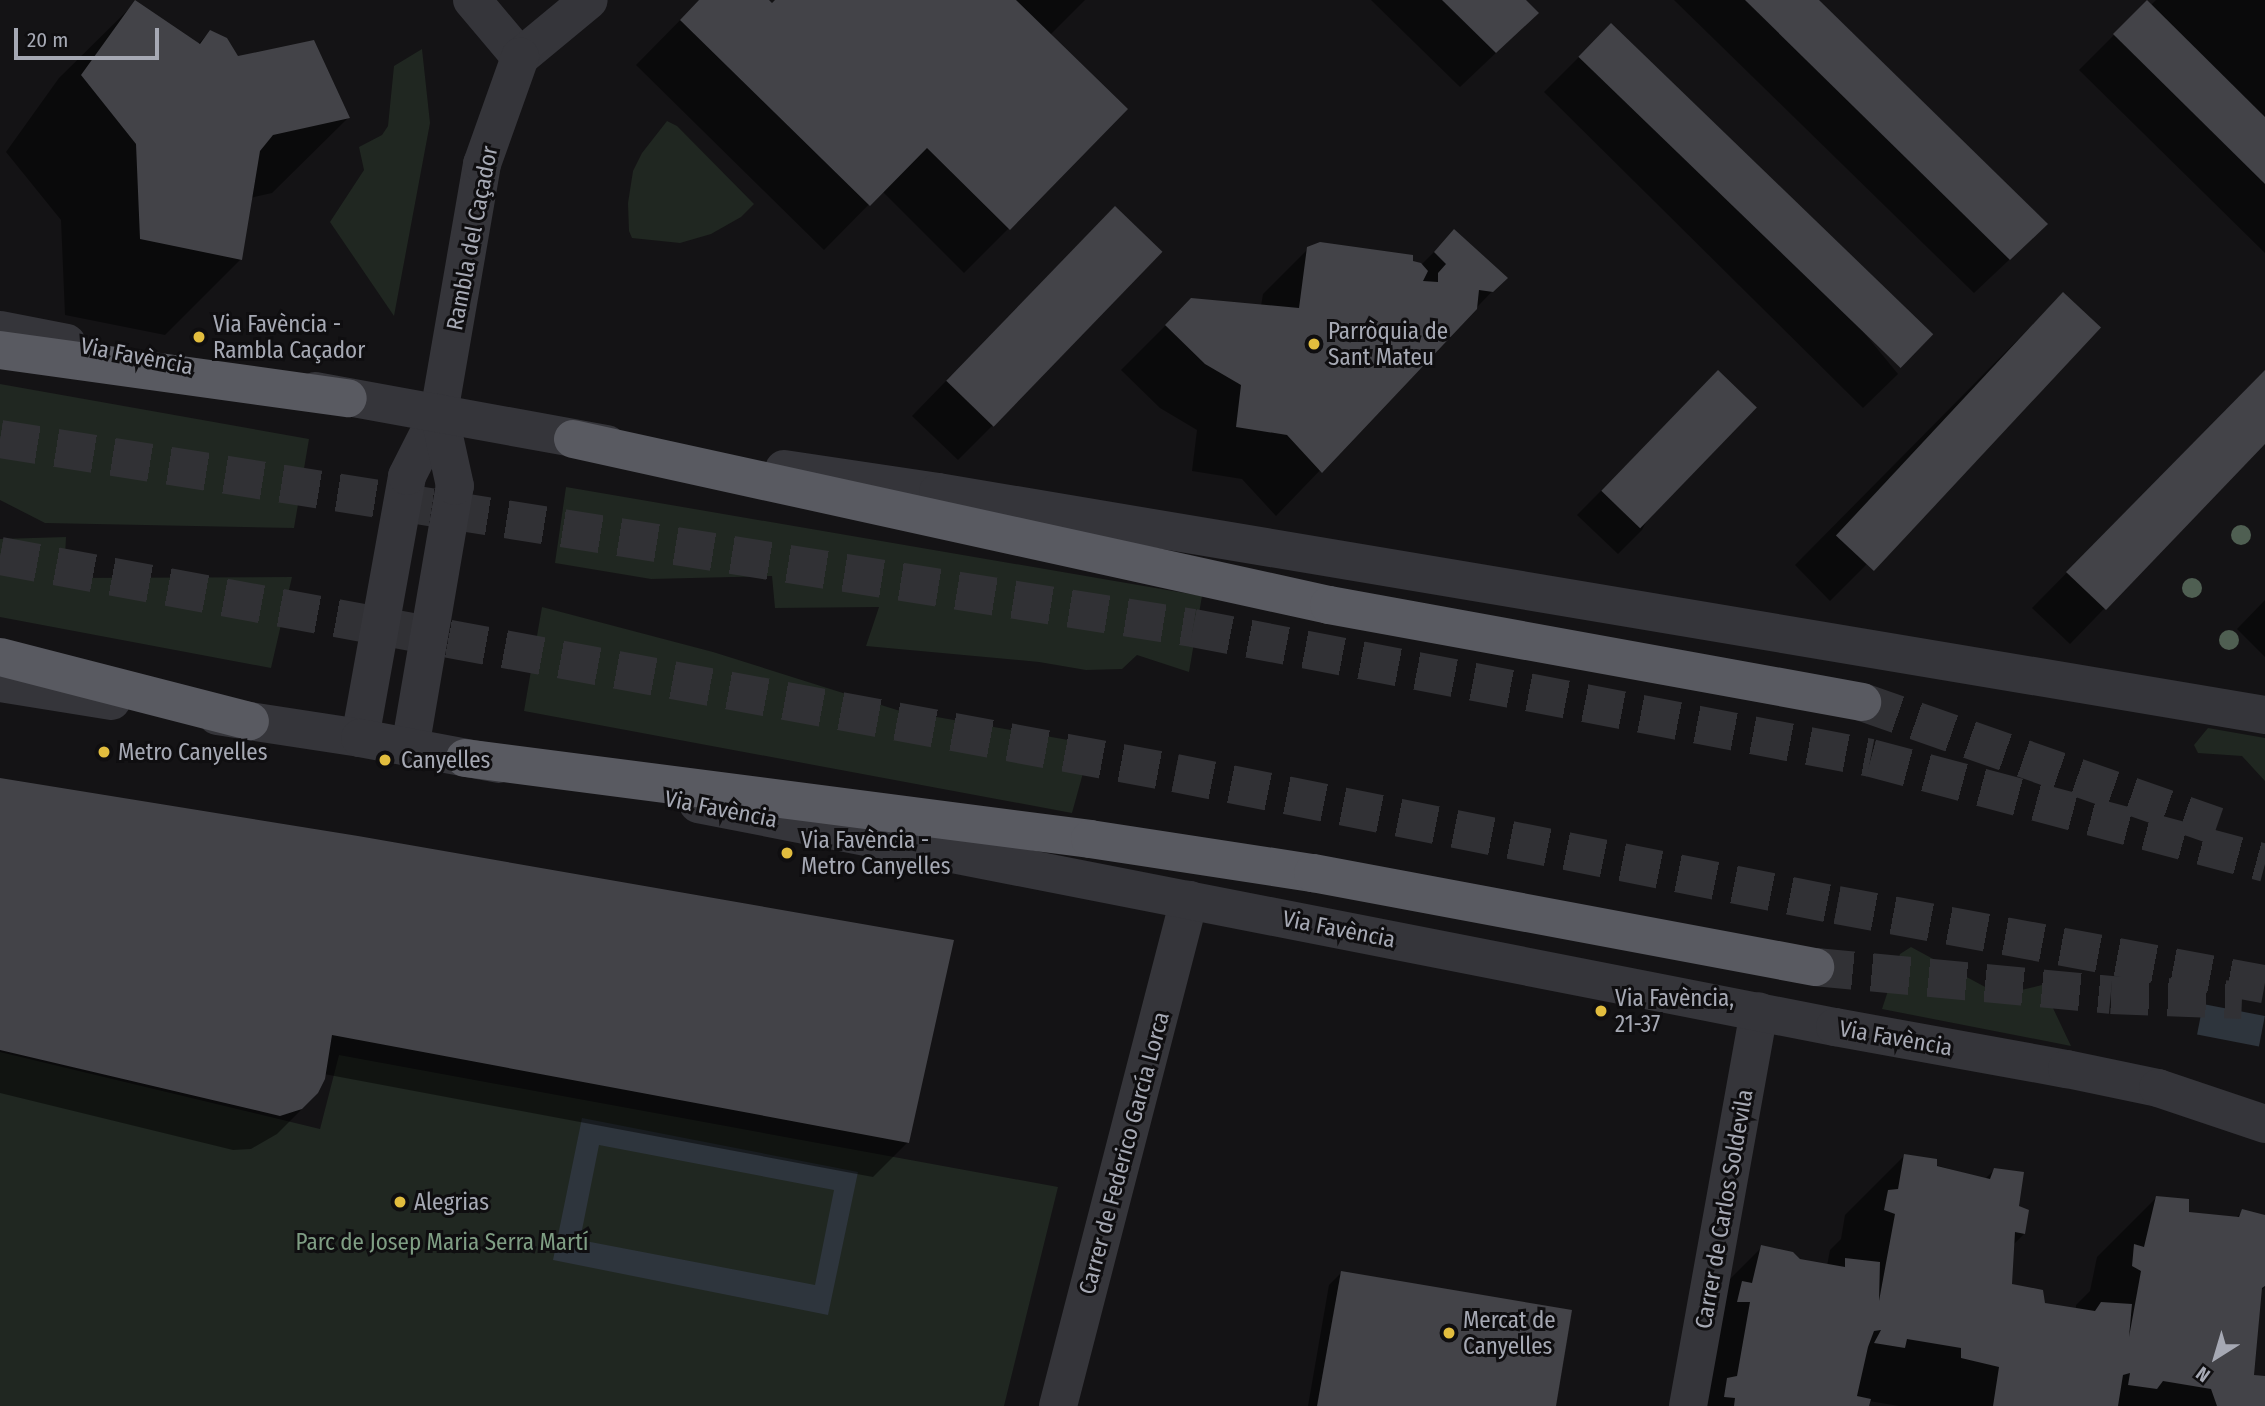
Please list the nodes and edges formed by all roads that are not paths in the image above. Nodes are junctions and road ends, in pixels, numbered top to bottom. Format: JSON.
{"nodes":[{"id":1,"x":472,"y":0,"type":"edge"},
{"id":2,"x":589,"y":0,"type":"edge"},
{"id":3,"x":520,"y":57,"type":"junction"},
{"id":4,"x":0,"y":330,"type":"edge"},
{"id":5,"x":0,"y":350,"type":"edge"},
{"id":6,"x":348,"y":398,"type":"junction"},
{"id":7,"x":439,"y":413,"type":"junction"},
{"id":8,"x":573,"y":439,"type":"junction"},
{"id":9,"x":0,"y":657,"type":"edge"},
{"id":10,"x":0,"y":682,"type":"edge"},
{"id":11,"x":1862,"y":702,"type":"tunnel mouth"},
{"id":12,"x":2265,"y":715,"type":"edge"},
{"id":13,"x":250,"y":721,"type":"junction"},
{"id":14,"x":360,"y":738,"type":"junction"},
{"id":15,"x":410,"y":748,"type":"junction"},
{"id":16,"x":465,"y":758,"type":"junction"},
{"id":17,"x":1189,"y":900,"type":"junction"},
{"id":18,"x":1815,"y":967,"type":"tunnel mouth"},
{"id":19,"x":1759,"y":1011,"type":"junction"},
{"id":20,"x":2265,"y":1124,"type":"edge"},
{"id":21,"x":1058,"y":1406,"type":"edge"},
{"id":22,"x":1688,"y":1406,"type":"edge"}],
"edges":[{"from":1,"to":3,"type":"street"},
{"from":2,"to":3,"type":"street"},
{"from":3,"to":7,"type":"street","name":"Rambla del Caçador"},
{"from":4,"to":6,"type":"street","name":"Via Favència"},
{"from":5,"to":6,"type":"highway"},
{"from":6,"to":7,"type":"street","name":"Via Favència"},
{"from":7,"to":8,"type":"street","name":"Via Favència"},
{"from":7,"to":14,"type":"street"},
{"from":7,"to":15,"type":"street"},
{"from":8,"to":11,"type":"highway"},
{"from":8,"to":12,"type":"street","name":"Via Favència"},
{"from":9,"to":13,"type":"highway"},
{"from":10,"to":13,"type":"street","name":"Via Favència"},
{"from":13,"to":14,"type":"street","name":"Via Favència"},
{"from":14,"to":15,"type":"street","name":"Via Favència"},
{"from":15,"to":16,"type":"street","name":"Via Favència"},
{"from":16,"to":17,"type":"street","name":"Via Favència"},
{"from":16,"to":18,"type":"highway"},
{"from":17,"to":19,"type":"street","name":"Via Favència"},
{"from":17,"to":21,"type":"street","name":"Carrer de Federico García Lorca"},
{"from":19,"to":20,"type":"street","name":"Via Favència"},
{"from":19,"to":22,"type":"street","name":"Carrer de Carlos Soldevila"}]}
